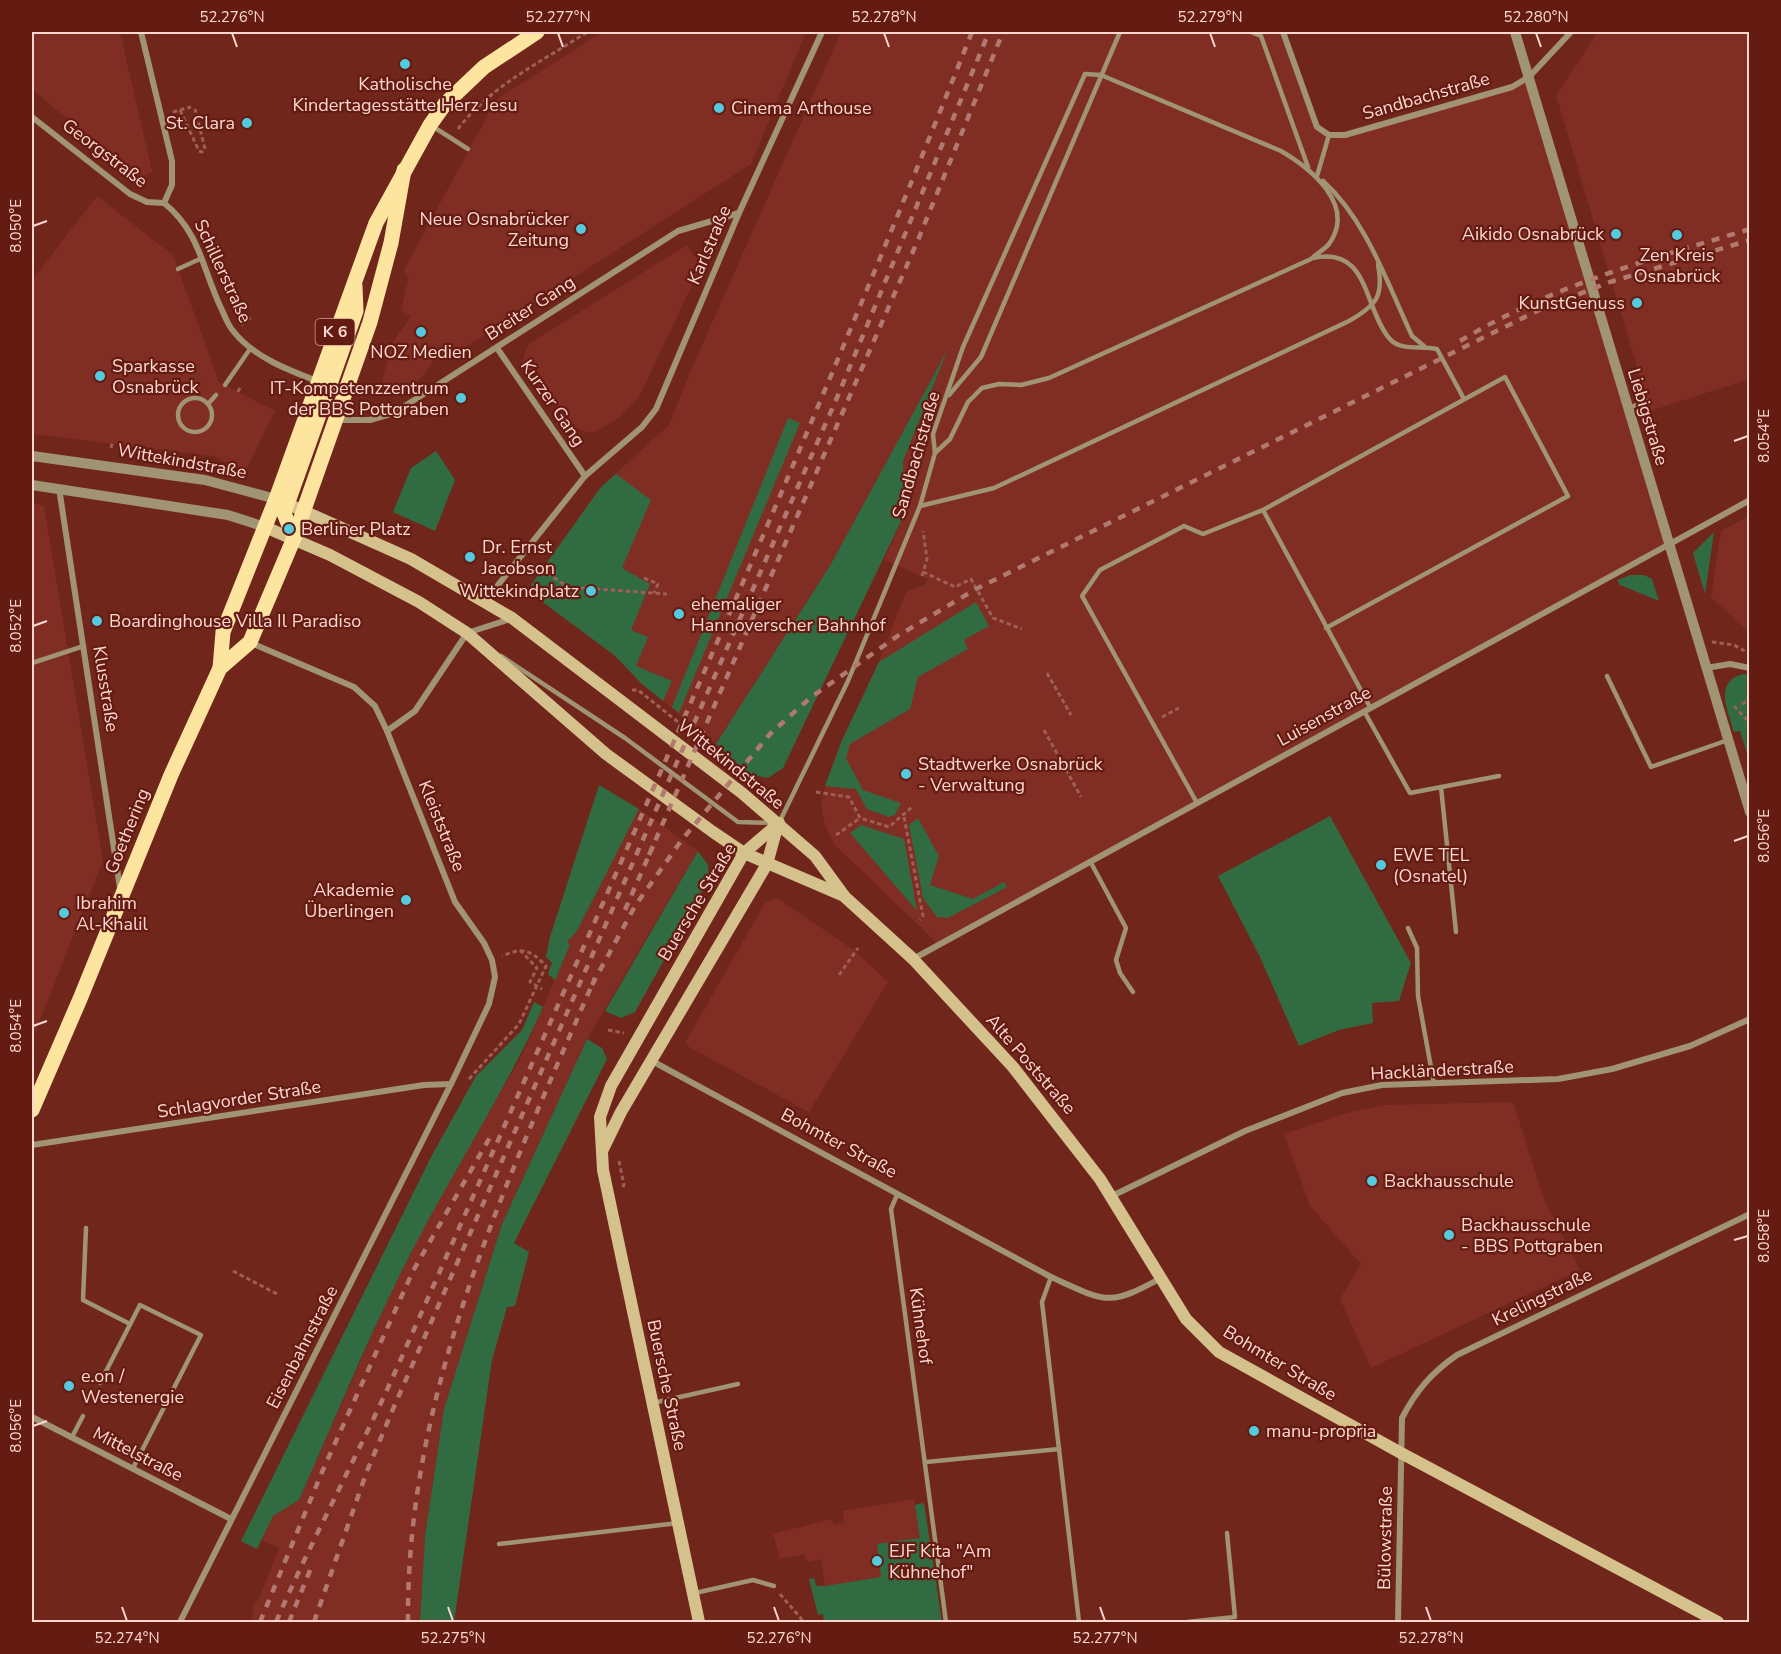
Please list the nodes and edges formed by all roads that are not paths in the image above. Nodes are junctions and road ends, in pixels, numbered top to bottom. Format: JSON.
{"nodes":[{"id":1,"x":141,"y":32,"type":"edge"},
{"id":2,"x":537,"y":32,"type":"edge"},
{"id":3,"x":822,"y":32,"type":"edge"},
{"id":4,"x":1120,"y":32,"type":"edge"},
{"id":5,"x":1251,"y":32,"type":"edge"},
{"id":6,"x":1282,"y":32,"type":"edge"},
{"id":7,"x":1515,"y":32,"type":"edge"},
{"id":8,"x":1571,"y":32,"type":"edge"},
{"id":9,"x":1101,"y":75,"type":"junction"},
{"id":10,"x":1529,"y":77,"type":"junction"},
{"id":11,"x":32,"y":117,"type":"edge"},
{"id":12,"x":430,"y":125,"type":"junction"},
{"id":13,"x":1329,"y":135,"type":"junction"},
{"id":14,"x":468,"y":149,"type":"dead end"},
{"id":15,"x":1308,"y":167,"type":"junction"},
{"id":16,"x":404,"y":170,"type":"junction"},
{"id":17,"x":1317,"y":176,"type":"junction"},
{"id":18,"x":164,"y":204,"type":"junction"},
{"id":19,"x":739,"y":213,"type":"junction"},
{"id":20,"x":202,"y":258,"type":"junction"},
{"id":21,"x":1311,"y":259,"type":"junction"},
{"id":22,"x":1378,"y":264,"type":"junction"},
{"id":23,"x":178,"y":269,"type":"dead end"},
{"id":24,"x":354,"y":279,"type":"junction"},
{"id":25,"x":1372,"y":304,"type":"junction"},
{"id":26,"x":1424,"y":346,"type":"junction"},
{"id":27,"x":497,"y":348,"type":"junction"},
{"id":28,"x":250,"y":349,"type":"junction"},
{"id":29,"x":317,"y":381,"type":"junction"},
{"id":30,"x":225,"y":385,"type":"dead end"},
{"id":31,"x":216,"y":395,"type":"dead end"},
{"id":32,"x":947,"y":397,"type":"junction"},
{"id":33,"x":1464,"y":399,"type":"junction"},
{"id":34,"x":1647,"y":401,"type":"dead end"},
{"id":35,"x":208,"y":404,"type":"junction"},
{"id":36,"x":1628,"y":408,"type":"junction"},
{"id":37,"x":336,"y":420,"type":"junction"},
{"id":38,"x":935,"y":453,"type":"junction"},
{"id":39,"x":32,"y":456,"type":"edge"},
{"id":40,"x":585,"y":476,"type":"junction"},
{"id":41,"x":32,"y":485,"type":"edge"},
{"id":42,"x":58,"y":488,"type":"junction"},
{"id":43,"x":1749,"y":500,"type":"edge"},
{"id":44,"x":282,"y":501,"type":"junction"},
{"id":45,"x":920,"y":506,"type":"junction"},
{"id":46,"x":303,"y":510,"type":"junction"},
{"id":47,"x":1263,"y":510,"type":"junction"},
{"id":48,"x":265,"y":527,"type":"junction"},
{"id":49,"x":294,"y":538,"type":"junction"},
{"id":50,"x":1670,"y":542,"type":"junction"},
{"id":51,"x":486,"y":600,"type":"junction"},
{"id":52,"x":512,"y":618,"type":"junction"},
{"id":53,"x":1326,"y":628,"type":"junction"},
{"id":54,"x":467,"y":633,"type":"junction"},
{"id":55,"x":250,"y":642,"type":"junction"},
{"id":56,"x":84,"y":646,"type":"junction"},
{"id":57,"x":32,"y":663,"type":"edge"},
{"id":58,"x":220,"y":668,"type":"junction"},
{"id":59,"x":1706,"y":668,"type":"junction"},
{"id":60,"x":1749,"y":668,"type":"edge"},
{"id":61,"x":1607,"y":676,"type":"dead end"},
{"id":62,"x":1367,"y":709,"type":"junction"},
{"id":63,"x":387,"y":731,"type":"junction"},
{"id":64,"x":1728,"y":740,"type":"junction"},
{"id":65,"x":1499,"y":776,"type":"dead end"},
{"id":66,"x":1441,"y":787,"type":"junction"},
{"id":67,"x":1197,"y":803,"type":"junction"},
{"id":68,"x":1749,"y":812,"type":"edge"},
{"id":69,"x":779,"y":823,"type":"junction"},
{"id":70,"x":744,"y":853,"type":"junction"},
{"id":71,"x":1090,"y":861,"type":"junction"},
{"id":72,"x":767,"y":864,"type":"junction"},
{"id":73,"x":121,"y":895,"type":"junction"},
{"id":74,"x":845,"y":897,"type":"junction"},
{"id":75,"x":1408,"y":928,"type":"dead end"},
{"id":76,"x":1456,"y":932,"type":"dead end"},
{"id":77,"x":913,"y":959,"type":"junction"},
{"id":78,"x":1133,"y":992,"type":"dead end"},
{"id":79,"x":1749,"y":1019,"type":"edge"},
{"id":80,"x":651,"y":1061,"type":"junction"},
{"id":81,"x":451,"y":1084,"type":"junction"},
{"id":82,"x":1434,"y":1084,"type":"junction"},
{"id":83,"x":32,"y":1110,"type":"edge"},
{"id":84,"x":32,"y":1145,"type":"edge"},
{"id":85,"x":601,"y":1155,"type":"junction"},
{"id":86,"x":897,"y":1195,"type":"junction"},
{"id":87,"x":1112,"y":1196,"type":"junction"},
{"id":88,"x":1749,"y":1214,"type":"edge"},
{"id":89,"x":86,"y":1228,"type":"dead end"},
{"id":90,"x":1051,"y":1277,"type":"junction"},
{"id":91,"x":1161,"y":1278,"type":"junction"},
{"id":92,"x":130,"y":1324,"type":"junction"},
{"id":93,"x":100,"y":1383,"type":"dead end"},
{"id":94,"x":738,"y":1384,"type":"dead end"},
{"id":95,"x":652,"y":1403,"type":"junction"},
{"id":96,"x":83,"y":1416,"type":"dead end"},
{"id":97,"x":32,"y":1417,"type":"edge"},
{"id":98,"x":72,"y":1437,"type":"junction"},
{"id":99,"x":1059,"y":1449,"type":"junction"},
{"id":100,"x":1401,"y":1453,"type":"junction"},
{"id":101,"x":926,"y":1462,"type":"junction"},
{"id":102,"x":133,"y":1468,"type":"junction"},
{"id":103,"x":231,"y":1519,"type":"junction"},
{"id":104,"x":678,"y":1523,"type":"junction"},
{"id":105,"x":1227,"y":1533,"type":"dead end"},
{"id":106,"x":499,"y":1544,"type":"dead end"},
{"id":107,"x":774,"y":1586,"type":"road end"},
{"id":108,"x":694,"y":1593,"type":"junction"},
{"id":109,"x":180,"y":1623,"type":"edge"},
{"id":110,"x":699,"y":1623,"type":"edge"},
{"id":111,"x":946,"y":1623,"type":"edge"},
{"id":112,"x":1079,"y":1623,"type":"edge"},
{"id":113,"x":1187,"y":1623,"type":"edge"},
{"id":114,"x":1398,"y":1623,"type":"edge"},
{"id":115,"x":1718,"y":1623,"type":"edge"}],
"edges":[{"from":1,"to":18,"type":"street"},
{"from":2,"to":12,"type":"main road","number":"K 6"},
{"from":3,"to":19,"type":"street","name":"Karlstraße"},
{"from":4,"to":9,"type":"lane"},
{"from":5,"to":15,"type":"lane"},
{"from":6,"to":13,"type":"street"},
{"from":7,"to":10,"type":"street","name":"Liebigstraße"},
{"from":8,"to":10,"type":"street"},
{"from":9,"to":15,"type":"lane"},
{"from":9,"to":32,"type":"lane"},
{"from":9,"to":32,"type":"lane","name":"Sandbachstraße"},
{"from":10,"to":13,"type":"street","name":"Sandbachstraße"},
{"from":10,"to":36,"type":"street","name":"Liebigstraße"},
{"from":11,"to":18,"type":"street","name":"Georgstraße"},
{"from":12,"to":14,"type":"lane"},
{"from":12,"to":16,"type":"main road","number":"K 6"},
{"from":13,"to":17,"type":"lane"},
{"from":15,"to":17,"type":"lane"},
{"from":16,"to":24,"type":"main road","number":"K 6"},
{"from":16,"to":37,"type":"main road","number":"K 6"},
{"from":17,"to":21,"type":"lane"},
{"from":17,"to":22,"type":"lane"},
{"from":18,"to":20,"type":"street","name":"Schillerstraße"},
{"from":19,"to":27,"type":"street","name":"Breiter Gang"},
{"from":19,"to":40,"type":"street","name":"Karlstraße"},
{"from":20,"to":23,"type":"lane"},
{"from":20,"to":28,"type":"street","name":"Schillerstraße"},
{"from":21,"to":25,"type":"lane"},
{"from":21,"to":38,"type":"lane"},
{"from":22,"to":25,"type":"lane"},
{"from":22,"to":26,"type":"lane"},
{"from":24,"to":29,"type":"main road","number":"K 6"},
{"from":24,"to":44,"type":"main road"},
{"from":25,"to":26,"type":"lane"},
{"from":25,"to":45,"type":"lane"},
{"from":26,"to":33,"type":"lane"},
{"from":27,"to":37,"type":"street","name":"Breiter Gang"},
{"from":27,"to":40,"type":"street","name":"Kurzer Gang"},
{"from":28,"to":29,"type":"street","name":"Schillerstraße"},
{"from":28,"to":30,"type":"lane"},
{"from":29,"to":44,"type":"main road","number":"K 6"},
{"from":31,"to":35,"type":"lane"},
{"from":32,"to":38,"type":"lane","name":"Sandbachstraße"},
{"from":33,"to":47,"type":"lane"},
{"from":33,"to":53,"type":"lane"},
{"from":34,"to":36,"type":"lane"},
{"from":35,"to":35,"type":"lane"},
{"from":36,"to":50,"type":"street","name":"Liebigstraße"},
{"from":37,"to":46,"type":"main road","number":"K 6"},
{"from":38,"to":45,"type":"lane","name":"Sandbachstraße"},
{"from":39,"to":44,"type":"street","name":"Wittekindstraße"},
{"from":40,"to":51,"type":"street"},
{"from":41,"to":42,"type":"street"},
{"from":42,"to":48,"type":"street"},
{"from":42,"to":56,"type":"street","name":"Klusstraße"},
{"from":43,"to":50,"type":"street","name":"Luisenstraße"},
{"from":44,"to":46,"type":"main road","name":"Wittekindstraße"},
{"from":44,"to":48,"type":"main road","number":"K 6"},
{"from":44,"to":49,"type":"main road"},
{"from":45,"to":69,"type":"lane","name":"Sandbachstraße"},
{"from":46,"to":49,"type":"main road","name":"Goethering"},
{"from":46,"to":51,"type":"main road","name":"Wittekindstraße"},
{"from":47,"to":53,"type":"lane"},
{"from":47,"to":67,"type":"lane"},
{"from":48,"to":49,"type":"main road"},
{"from":48,"to":58,"type":"main road","name":"Goethering"},
{"from":49,"to":54,"type":"main road"},
{"from":49,"to":55,"type":"main road","name":"Goethering"},
{"from":50,"to":59,"type":"street","name":"Liebigstraße"},
{"from":50,"to":62,"type":"street","name":"Luisenstraße"},
{"from":51,"to":52,"type":"main road","name":"Wittekindstraße"},
{"from":52,"to":54,"type":"street"},
{"from":52,"to":69,"type":"main road","name":"Wittekindstraße"},
{"from":53,"to":62,"type":"lane"},
{"from":54,"to":63,"type":"street"},
{"from":54,"to":69,"type":"lane","name":"Wittekindstraße"},
{"from":54,"to":70,"type":"main road"},
{"from":55,"to":58,"type":"main road","name":"Goethering"},
{"from":55,"to":63,"type":"street","name":"Kleiststraße"},
{"from":56,"to":57,"type":"lane"},
{"from":56,"to":73,"type":"street","name":"Klusstraße"},
{"from":58,"to":73,"type":"main road","name":"Goethering"},
{"from":59,"to":60,"type":"street"},
{"from":59,"to":64,"type":"street","name":"Liebigstraße"},
{"from":61,"to":64,"type":"lane"},
{"from":62,"to":66,"type":"lane"},
{"from":62,"to":67,"type":"street","name":"Luisenstraße"},
{"from":63,"to":81,"type":"street","name":"Kleiststraße"},
{"from":64,"to":68,"type":"street","name":"Liebigstraße"},
{"from":65,"to":66,"type":"lane"},
{"from":66,"to":76,"type":"lane"},
{"from":67,"to":71,"type":"street","name":"Luisenstraße"},
{"from":69,"to":70,"type":"main road","name":"Buersche Straße"},
{"from":69,"to":72,"type":"main road"},
{"from":69,"to":74,"type":"main road","name":"Alte Poststraße"},
{"from":70,"to":72,"type":"main road"},
{"from":70,"to":85,"type":"main road","name":"Buersche Straße"},
{"from":71,"to":77,"type":"street","name":"Luisenstraße"},
{"from":71,"to":78,"type":"lane"},
{"from":72,"to":74,"type":"main road","name":"Alte Poststraße"},
{"from":72,"to":80,"type":"main road"},
{"from":73,"to":83,"type":"main road","name":"Goethering"},
{"from":74,"to":77,"type":"main road","name":"Alte Poststraße"},
{"from":75,"to":82,"type":"lane"},
{"from":77,"to":87,"type":"main road","name":"Alte Poststraße"},
{"from":79,"to":82,"type":"street","name":"Hackländerstraße"},
{"from":80,"to":85,"type":"main road"},
{"from":80,"to":86,"type":"street","name":"Bohmter Straße"},
{"from":81,"to":84,"type":"street","name":"Schlagvorder Straße"},
{"from":81,"to":103,"type":"street","name":"Eisenbahnstraße"},
{"from":82,"to":87,"type":"street","name":"Hackländerstraße"},
{"from":85,"to":95,"type":"main road","name":"Buersche Straße"},
{"from":86,"to":90,"type":"street","name":"Bohmter Straße"},
{"from":86,"to":101,"type":"lane","name":"Kühnehof"},
{"from":87,"to":91,"type":"main road","name":"Alte Poststraße"},
{"from":88,"to":100,"type":"street","name":"Krelingstraße"},
{"from":89,"to":92,"type":"lane"},
{"from":90,"to":91,"type":"street","name":"Bohmter Straße"},
{"from":90,"to":99,"type":"lane"},
{"from":91,"to":100,"type":"main road","name":"Bohmter Straße"},
{"from":92,"to":93,"type":"lane"},
{"from":92,"to":102,"type":"lane"},
{"from":94,"to":95,"type":"lane"},
{"from":95,"to":104,"type":"main road","name":"Buersche Straße"},
{"from":96,"to":98,"type":"lane"},
{"from":97,"to":98,"type":"street","name":"Mittelstraße"},
{"from":98,"to":102,"type":"street","name":"Mittelstraße"},
{"from":99,"to":101,"type":"lane"},
{"from":99,"to":112,"type":"lane"},
{"from":100,"to":114,"type":"street","name":"Bülowstraße"},
{"from":100,"to":115,"type":"main road","name":"Bohmter Straße"},
{"from":101,"to":111,"type":"lane","name":"Kühnehof"},
{"from":102,"to":103,"type":"street","name":"Mittelstraße"},
{"from":103,"to":109,"type":"street","name":"Eisenbahnstraße"},
{"from":104,"to":106,"type":"lane"},
{"from":104,"to":108,"type":"main road","name":"Buersche Straße"},
{"from":105,"to":113,"type":"lane"},
{"from":107,"to":108,"type":"lane"},
{"from":108,"to":110,"type":"main road","name":"Buersche Straße"}]}
